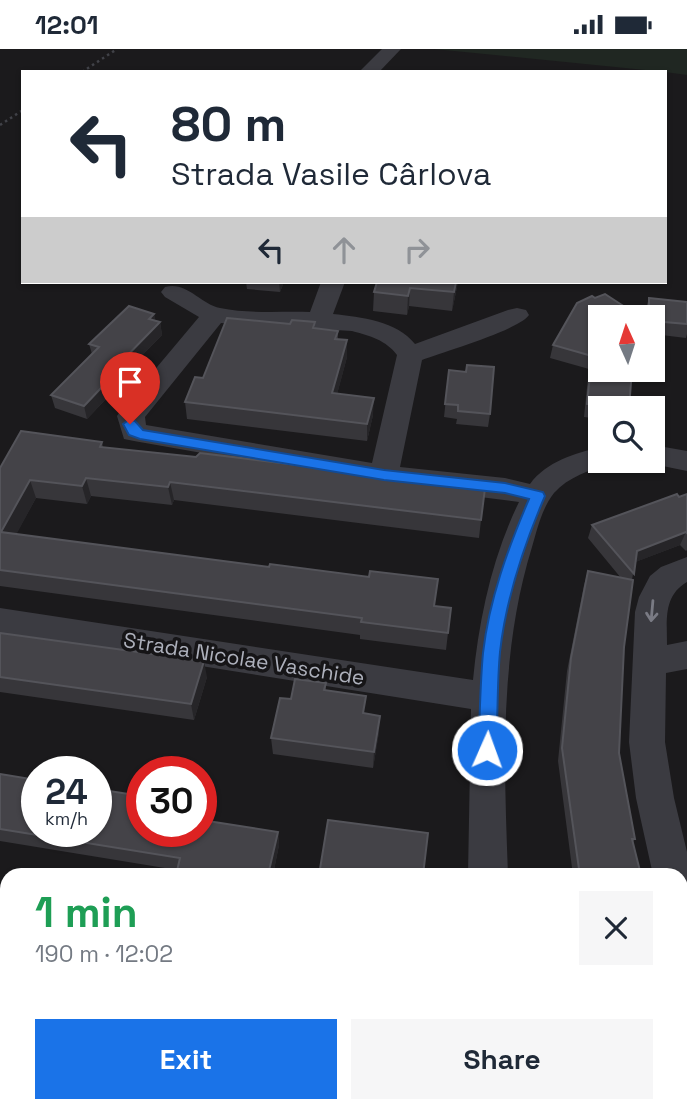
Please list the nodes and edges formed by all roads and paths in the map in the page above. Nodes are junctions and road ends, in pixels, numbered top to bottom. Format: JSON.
{"nodes":[{"id":1,"x":117,"y":49,"type":"edge"},
{"id":2,"x":392,"y":49,"type":"edge"},
{"id":3,"x":85,"y":70,"type":"edge"},
{"id":4,"x":370,"y":70,"type":"edge"},
{"id":5,"x":21,"y":111,"type":"edge"},
{"id":6,"x":0,"y":125,"type":"edge"},
{"id":7,"x":332,"y":284,"type":"edge"},
{"id":8,"x":173,"y":292,"type":"dead end"},
{"id":9,"x":517,"y":314,"type":"dead end"},
{"id":10,"x":214,"y":315,"type":"junction"},
{"id":11,"x":319,"y":320,"type":"junction"},
{"id":12,"x":410,"y":355,"type":"junction"},
{"id":13,"x":665,"y":457,"type":"edge"},
{"id":14,"x":687,"y":461,"type":"edge"},
{"id":15,"x":588,"y":462,"type":"edge"},
{"id":16,"x":384,"y":475,"type":"junction"},
{"id":17,"x":537,"y":496,"type":"junction"},
{"id":18,"x":683,"y":570,"type":"edge"},
{"id":19,"x":0,"y":621,"type":"edge"},
{"id":20,"x":687,"y":655,"type":"edge"},
{"id":21,"x":649,"y":662,"type":"junction"},
{"id":22,"x":489,"y":697,"type":"junction"},
{"id":23,"x":488,"y":868,"type":"edge"},
{"id":24,"x":671,"y":868,"type":"edge"}],
"edges":[{"from":1,"to":3,"type":"path"},
{"from":2,"to":4,"type":"street"},
{"from":5,"to":6,"type":"path"},
{"from":7,"to":11,"type":"street"},
{"from":8,"to":10,"type":"street"},
{"from":9,"to":12,"type":"street"},
{"from":10,"to":11,"type":"street"},
{"from":10,"to":16,"type":"street"},
{"from":11,"to":12,"type":"street"},
{"from":12,"to":16,"type":"street"},
{"from":13,"to":14,"type":"street"},
{"from":15,"to":17,"type":"street"},
{"from":16,"to":17,"type":"street"},
{"from":17,"to":22,"type":"street"},
{"from":18,"to":21,"type":"street","one_way":true},
{"from":19,"to":22,"type":"street","name":"Strada Nicolae Vaschide"},
{"from":20,"to":21,"type":"street"},
{"from":21,"to":24,"type":"street"},
{"from":22,"to":23,"type":"street"}]}
